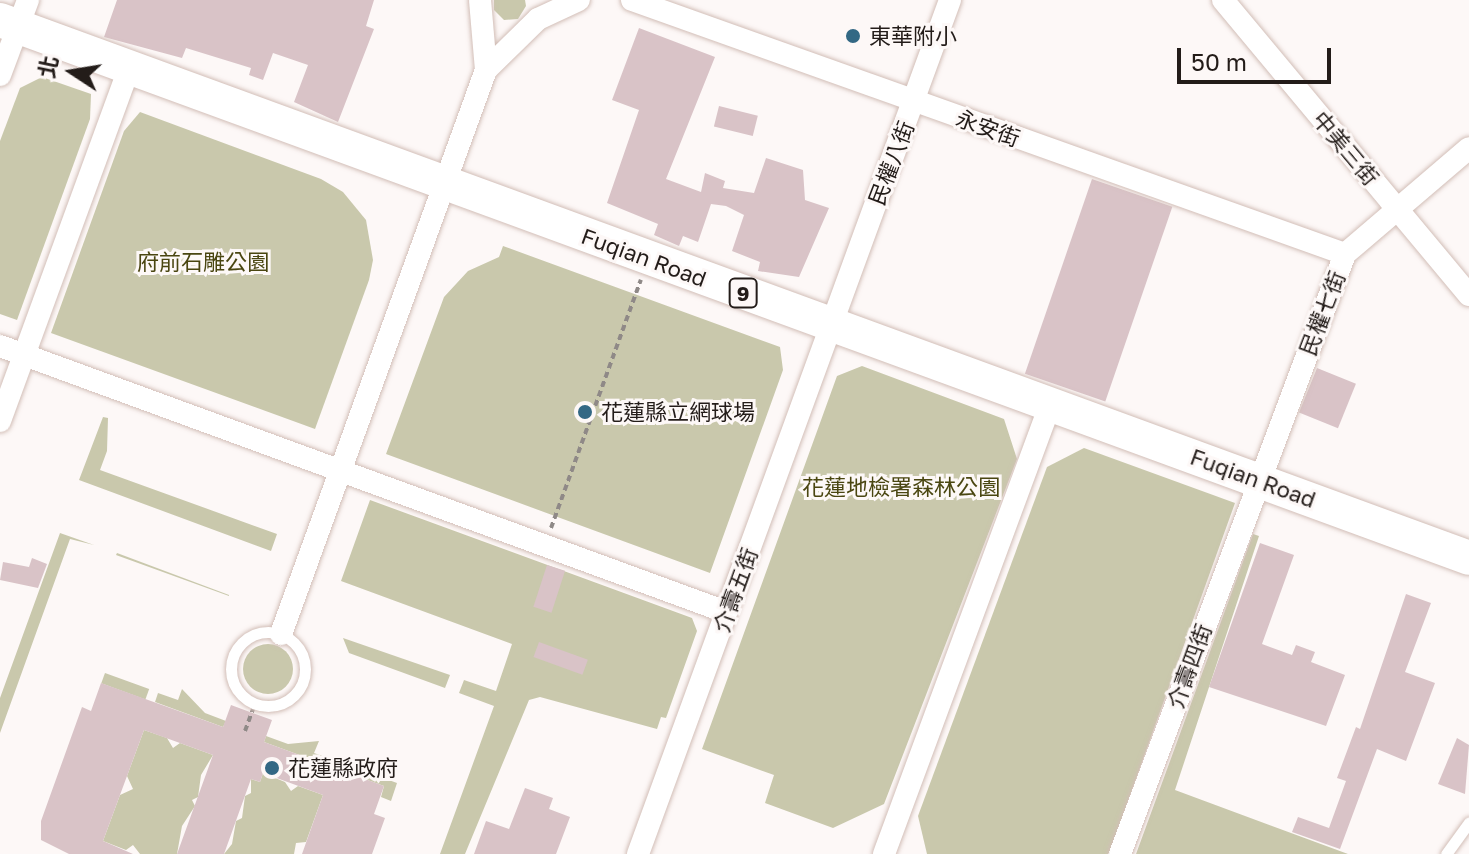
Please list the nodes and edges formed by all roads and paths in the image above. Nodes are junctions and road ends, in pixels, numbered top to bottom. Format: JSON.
{"nodes":[{"id":1,"x":480,"y":0,"type":"edge"},
{"id":2,"x":579,"y":0,"type":"edge"},
{"id":3,"x":632,"y":0,"type":"edge"},
{"id":4,"x":950,"y":0,"type":"edge"},
{"id":5,"x":1223,"y":0,"type":"edge"},
{"id":6,"x":15,"y":16,"type":"edge"},
{"id":7,"x":129,"y":68,"type":"junction"},
{"id":8,"x":486,"y":70,"type":"junction"},
{"id":9,"x":0,"y":75,"type":"edge"},
{"id":10,"x":914,"y":101,"type":"junction"},
{"id":11,"x":1469,"y":148,"type":"edge"},
{"id":12,"x":444,"y":184,"type":"junction"},
{"id":13,"x":1397,"y":209,"type":"junction"},
{"id":14,"x":1345,"y":254,"type":"junction"},
{"id":15,"x":649,"y":259,"type":"junction"},
{"id":16,"x":1469,"y":295,"type":"edge"},
{"id":17,"x":831,"y":325,"type":"junction"},
{"id":18,"x":0,"y":346,"type":"edge"},
{"id":19,"x":24,"y":355,"type":"junction"},
{"id":20,"x":1050,"y":406,"type":"junction"},
{"id":21,"x":0,"y":421,"type":"edge"},
{"id":22,"x":340,"y":470,"type":"junction"},
{"id":23,"x":1257,"y":479,"type":"junction"},
{"id":24,"x":544,"y":545,"type":"junction"},
{"id":25,"x":1469,"y":558,"type":"edge"},
{"id":26,"x":726,"y":612,"type":"junction"},
{"id":27,"x":281,"y":634,"type":"junction"},
{"id":28,"x":255,"y":704,"type":"junction"},
{"id":29,"x":245,"y":731,"type":"dead end"},
{"id":30,"x":1469,"y":822,"type":"edge"},
{"id":31,"x":638,"y":854,"type":"edge"},
{"id":32,"x":884,"y":854,"type":"edge"},
{"id":33,"x":1120,"y":854,"type":"edge"},
{"id":34,"x":1446,"y":854,"type":"edge"}],
"edges":[{"from":1,"to":8,"type":"street"},
{"from":2,"to":8,"type":"street"},
{"from":3,"to":10,"type":"street","name":"永安街"},
{"from":4,"to":10,"type":"street","name":"民權八街"},
{"from":5,"to":13,"type":"street","name":"中美三街"},
{"from":6,"to":7,"type":"main road","name":"Fuqian Road","number":"9"},
{"from":6,"to":9,"type":"street"},
{"from":7,"to":12,"type":"main road","name":"Fuqian Road","number":"9"},
{"from":7,"to":19,"type":"street"},
{"from":8,"to":12,"type":"street"},
{"from":10,"to":14,"type":"street","name":"永安街"},
{"from":10,"to":17,"type":"street","name":"民權八街"},
{"from":11,"to":13,"type":"street","name":"民權七街"},
{"from":12,"to":15,"type":"main road","name":"Fuqian Road","number":"9"},
{"from":12,"to":22,"type":"street"},
{"from":13,"to":14,"type":"street","name":"民權七街"},
{"from":13,"to":16,"type":"street","name":"中美三街"},
{"from":14,"to":23,"type":"street","name":"民權七街"},
{"from":15,"to":17,"type":"main road","name":"Fuqian Road","number":"9"},
{"from":15,"to":24,"type":"path"},
{"from":17,"to":20,"type":"main road","name":"Fuqian Road","number":"9"},
{"from":17,"to":26,"type":"street","name":"介壽五街"},
{"from":18,"to":19,"type":"street"},
{"from":19,"to":21,"type":"street"},
{"from":19,"to":22,"type":"street"},
{"from":20,"to":23,"type":"main road","name":"Fuqian Road","number":"9"},
{"from":20,"to":32,"type":"street"},
{"from":22,"to":24,"type":"street"},
{"from":22,"to":27,"type":"street"},
{"from":23,"to":25,"type":"main road","name":"Fuqian Road","number":"9"},
{"from":23,"to":33,"type":"street","name":"介壽四街"},
{"from":24,"to":26,"type":"street"},
{"from":26,"to":31,"type":"street","name":"介壽五街"},
{"from":27,"to":28,"type":"lane"},
{"from":27,"to":28,"type":"lane"},
{"from":28,"to":29,"type":"path"},
{"from":30,"to":34,"type":"lane"}]}
